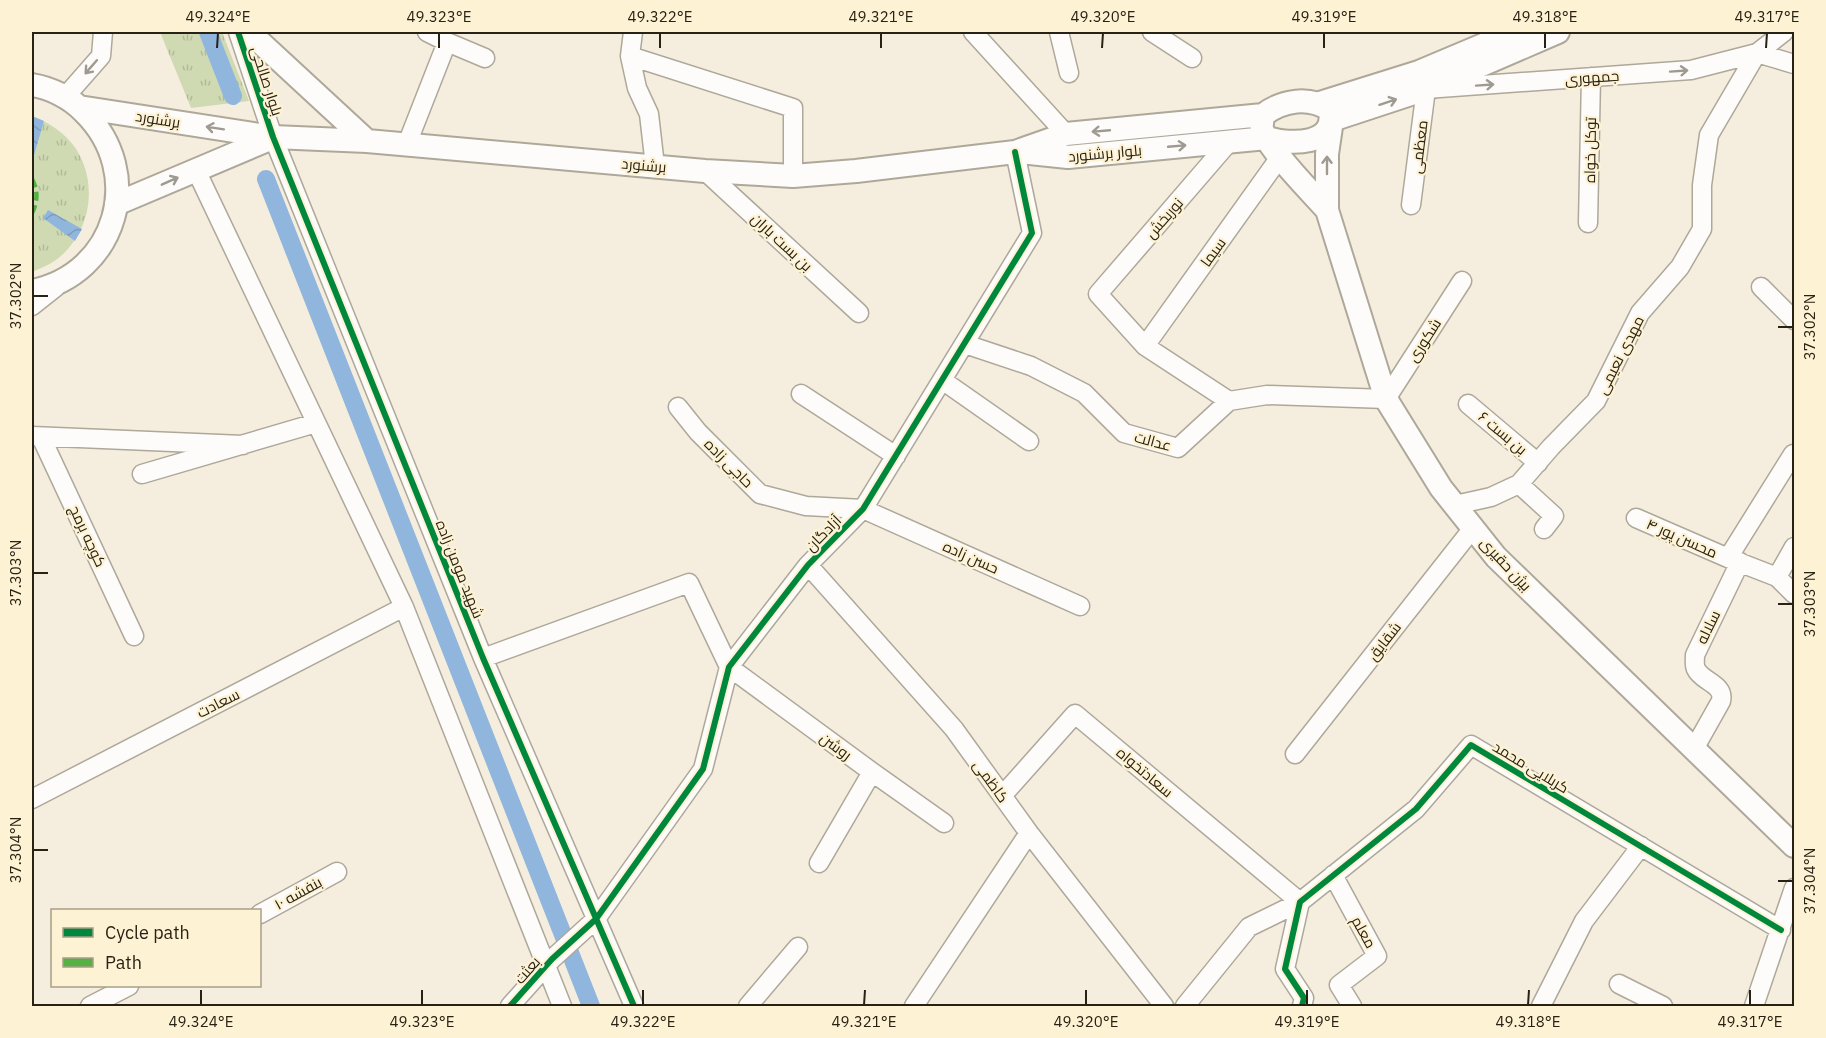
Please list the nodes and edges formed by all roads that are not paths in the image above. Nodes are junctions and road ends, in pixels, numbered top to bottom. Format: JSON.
{"nodes":[{"id":1,"x":103,"y":32,"type":"edge"},
{"id":2,"x":238,"y":32,"type":"edge"},
{"id":3,"x":249,"y":32,"type":"edge"},
{"id":4,"x":427,"y":32,"type":"edge"},
{"id":5,"x":633,"y":32,"type":"edge"},
{"id":6,"x":973,"y":32,"type":"edge"},
{"id":7,"x":1059,"y":32,"type":"edge"},
{"id":8,"x":1152,"y":32,"type":"edge"},
{"id":9,"x":1558,"y":32,"type":"edge"},
{"id":10,"x":1784,"y":32,"type":"edge"},
{"id":11,"x":1509,"y":33,"type":"edge"},
{"id":12,"x":447,"y":42,"type":"junction"},
{"id":13,"x":1757,"y":53,"type":"junction"},
{"id":14,"x":630,"y":56,"type":"junction"},
{"id":15,"x":485,"y":58,"type":"dead end"},
{"id":16,"x":1192,"y":58,"type":"dead end"},
{"id":17,"x":1794,"y":64,"type":"edge"},
{"id":18,"x":1069,"y":73,"type":"dead end"},
{"id":19,"x":1591,"y":77,"type":"junction"},
{"id":20,"x":32,"y":85,"type":"edge"},
{"id":21,"x":1426,"y":89,"type":"junction"},
{"id":22,"x":72,"y":102,"type":"junction"},
{"id":23,"x":1326,"y":112,"type":"junction"},
{"id":24,"x":1263,"y":115,"type":"junction"},
{"id":25,"x":1066,"y":134,"type":"junction"},
{"id":26,"x":273,"y":137,"type":"junction"},
{"id":27,"x":1267,"y":138,"type":"junction"},
{"id":28,"x":367,"y":141,"type":"junction"},
{"id":29,"x":1229,"y":142,"type":"junction"},
{"id":30,"x":407,"y":144,"type":"junction"},
{"id":31,"x":1015,"y":152,"type":"junction"},
{"id":32,"x":1280,"y":157,"type":"junction"},
{"id":33,"x":655,"y":166,"type":"junction"},
{"id":34,"x":196,"y":170,"type":"junction"},
{"id":35,"x":705,"y":171,"type":"junction"},
{"id":36,"x":793,"y":176,"type":"junction"},
{"id":37,"x":117,"y":204,"type":"junction"},
{"id":38,"x":1411,"y":205,"type":"dead end"},
{"id":39,"x":1327,"y":210,"type":"junction"},
{"id":40,"x":1588,"y":223,"type":"dead end"},
{"id":41,"x":74,"y":273,"type":"junction"},
{"id":42,"x":1462,"y":281,"type":"dead end"},
{"id":43,"x":1761,"y":287,"type":"dead end"},
{"id":44,"x":32,"y":291,"type":"edge"},
{"id":45,"x":32,"y":306,"type":"edge"},
{"id":46,"x":859,"y":313,"type":"dead end"},
{"id":47,"x":1794,"y":320,"type":"edge"},
{"id":48,"x":964,"y":344,"type":"junction"},
{"id":49,"x":1145,"y":346,"type":"junction"},
{"id":50,"x":942,"y":380,"type":"junction"},
{"id":51,"x":801,"y":394,"type":"dead end"},
{"id":52,"x":1386,"y":399,"type":"junction"},
{"id":53,"x":1229,"y":401,"type":"junction"},
{"id":54,"x":1468,"y":404,"type":"dead end"},
{"id":55,"x":678,"y":407,"type":"dead end"},
{"id":56,"x":316,"y":423,"type":"junction"},
{"id":57,"x":36,"y":437,"type":"edge"},
{"id":58,"x":1029,"y":441,"type":"dead end"},
{"id":59,"x":243,"y":445,"type":"junction"},
{"id":60,"x":1793,"y":454,"type":"dead end"},
{"id":61,"x":896,"y":456,"type":"junction"},
{"id":62,"x":1538,"y":462,"type":"junction"},
{"id":63,"x":142,"y":474,"type":"dead end"},
{"id":64,"x":1519,"y":484,"type":"junction"},
{"id":65,"x":1455,"y":505,"type":"junction"},
{"id":66,"x":863,"y":509,"type":"junction"},
{"id":67,"x":1636,"y":518,"type":"dead end"},
{"id":68,"x":1549,"y":523,"type":"dead end"},
{"id":69,"x":1473,"y":528,"type":"junction"},
{"id":70,"x":1794,"y":547,"type":"edge"},
{"id":71,"x":1734,"y":560,"type":"junction"},
{"id":72,"x":808,"y":565,"type":"junction"},
{"id":73,"x":1777,"y":577,"type":"junction"},
{"id":74,"x":1794,"y":594,"type":"edge"},
{"id":75,"x":1080,"y":606,"type":"dead end"},
{"id":76,"x":404,"y":607,"type":"junction"},
{"id":77,"x":134,"y":636,"type":"dead end"},
{"id":78,"x":483,"y":658,"type":"junction"},
{"id":79,"x":729,"y":667,"type":"junction"},
{"id":80,"x":1694,"y":749,"type":"junction"},
{"id":81,"x":1295,"y":754,"type":"dead end"},
{"id":82,"x":872,"y":772,"type":"junction"},
{"id":83,"x":1002,"y":796,"type":"junction"},
{"id":84,"x":32,"y":799,"type":"edge"},
{"id":85,"x":944,"y":823,"type":"dead end"},
{"id":86,"x":1029,"y":833,"type":"junction"},
{"id":87,"x":1641,"y":846,"type":"junction"},
{"id":88,"x":1794,"y":846,"type":"edge"},
{"id":89,"x":819,"y":863,"type":"dead end"},
{"id":90,"x":338,"y":872,"type":"dead end"},
{"id":91,"x":1333,"y":875,"type":"junction"},
{"id":92,"x":1794,"y":888,"type":"edge"},
{"id":93,"x":1300,"y":902,"type":"junction"},
{"id":94,"x":261,"y":913,"type":"edge"},
{"id":95,"x":596,"y":919,"type":"junction"},
{"id":96,"x":1782,"y":930,"type":"junction"},
{"id":97,"x":580,"y":934,"type":"joint"},
{"id":98,"x":798,"y":947,"type":"dead end"},
{"id":99,"x":546,"y":965,"type":"junction"},
{"id":100,"x":1619,"y":984,"type":"dead end"},
{"id":101,"x":127,"y":987,"type":"edge"},
{"id":102,"x":90,"y":1006,"type":"edge"},
{"id":103,"x":510,"y":1006,"type":"edge"},
{"id":104,"x":562,"y":1006,"type":"edge"},
{"id":105,"x":634,"y":1006,"type":"edge"},
{"id":106,"x":748,"y":1006,"type":"edge"},
{"id":107,"x":914,"y":1006,"type":"edge"},
{"id":108,"x":1164,"y":1006,"type":"edge"},
{"id":109,"x":1185,"y":1006,"type":"edge"},
{"id":110,"x":1302,"y":1006,"type":"edge"},
{"id":111,"x":1352,"y":1006,"type":"edge"},
{"id":112,"x":1542,"y":1006,"type":"edge"},
{"id":113,"x":1663,"y":1006,"type":"edge"},
{"id":114,"x":1754,"y":1006,"type":"edge"}],
"edges":[{"from":1,"to":22,"type":"street","one_way":true},
{"from":2,"to":26,"type":"street","name":"بلوار صالحی"},
{"from":3,"to":28,"type":"main road"},
{"from":4,"to":12,"type":"street"},
{"from":5,"to":14,"type":"street"},
{"from":6,"to":25,"type":"street"},
{"from":7,"to":18,"type":"street"},
{"from":8,"to":16,"type":"street"},
{"from":9,"to":21,"type":"main road"},
{"from":10,"to":13,"type":"street","name":"جمهوری"},
{"from":11,"to":23,"type":"main road"},
{"from":12,"to":15,"type":"street"},
{"from":12,"to":30,"type":"street"},
{"from":13,"to":17,"type":"street"},
{"from":19,"to":13,"type":"street","name":"جمهوری","one_way":true},
{"from":13,"to":62,"type":"street","name":"مهدی نعیمی"},
{"from":14,"to":33,"type":"street"},
{"from":14,"to":36,"type":"street"},
{"from":21,"to":19,"type":"street","name":"جمهوری","one_way":true},
{"from":19,"to":40,"type":"street","name":"توکل خواه"},
{"from":20,"to":22,"type":"main road"},
{"from":23,"to":21,"type":"main road","one_way":true},
{"from":21,"to":38,"type":"street","name":"معظمی"},
{"from":26,"to":22,"type":"main road","name":"برشنورد","one_way":true},
{"from":22,"to":37,"type":"main road"},
{"from":23,"to":24,"type":"main road"},
{"from":23,"to":27,"type":"main road","name":"بلوار برشنورد"},
{"from":39,"to":23,"type":"main road","one_way":true},
{"from":24,"to":25,"type":"main road","name":"بلوار برشنورد","one_way":true},
{"from":24,"to":27,"type":"main road"},
{"from":25,"to":31,"type":"main road","name":"بلوار برشنورد"},
{"from":26,"to":28,"type":"main road","name":"برشنورد"},
{"from":26,"to":34,"type":"main road","name":"برشنورد"},
{"from":26,"to":78,"type":"street","name":"شهید مومن زاده"},
{"from":27,"to":29,"type":"main road","name":"بلوار برشنورد"},
{"from":27,"to":32,"type":"main road"},
{"from":28,"to":30,"type":"main road","name":"برشنورد"},
{"from":31,"to":29,"type":"main road","name":"بلوار برشنورد","one_way":true},
{"from":29,"to":49,"type":"street","name":"نوربخش"},
{"from":30,"to":33,"type":"main road","name":"برشنورد"},
{"from":31,"to":36,"type":"main road","name":"برشنورد"},
{"from":31,"to":48,"type":"street","name":"آزادگان"},
{"from":32,"to":39,"type":"main road"},
{"from":32,"to":49,"type":"street","name":"سیما"},
{"from":33,"to":35,"type":"main road","name":"برشنورد"},
{"from":37,"to":34,"type":"main road","name":"برشنورد","one_way":true},
{"from":34,"to":56,"type":"street"},
{"from":35,"to":36,"type":"main road","name":"برشنورد"},
{"from":35,"to":46,"type":"street","name":"بن بست باران"},
{"from":37,"to":41,"type":"main road"},
{"from":39,"to":52,"type":"main road","name":"بیژن حقیری"},
{"from":41,"to":44,"type":"main road"},
{"from":41,"to":45,"type":"street"},
{"from":42,"to":52,"type":"street","name":"شکوری"},
{"from":43,"to":47,"type":"street"},
{"from":48,"to":50,"type":"street","name":"آزادگان"},
{"from":48,"to":53,"type":"street","name":"عدالت"},
{"from":49,"to":53,"type":"street"},
{"from":50,"to":58,"type":"street"},
{"from":50,"to":61,"type":"street","name":"آزادگان"},
{"from":51,"to":61,"type":"street"},
{"from":52,"to":53,"type":"street"},
{"from":52,"to":65,"type":"main road","name":"بیژن حقیری"},
{"from":54,"to":62,"type":"street","name":"بن بست ۶"},
{"from":55,"to":66,"type":"street","name":"حاجی زاده"},
{"from":56,"to":59,"type":"street"},
{"from":56,"to":76,"type":"street"},
{"from":57,"to":59,"type":"street"},
{"from":57,"to":77,"type":"street","name":"کوچه برمچ"},
{"from":59,"to":63,"type":"street"},
{"from":60,"to":71,"type":"street"},
{"from":61,"to":66,"type":"street","name":"آزادگان"},
{"from":62,"to":64,"type":"street","name":"مهدی نعیمی"},
{"from":64,"to":65,"type":"street","name":"مهدی نعیمی"},
{"from":64,"to":68,"type":"street"},
{"from":65,"to":69,"type":"main road","name":"بیژن حقیری"},
{"from":66,"to":72,"type":"street","name":"آزادگان"},
{"from":66,"to":75,"type":"street","name":"حسن زاده"},
{"from":67,"to":71,"type":"street","name":"محسن پور ۴"},
{"from":69,"to":80,"type":"main road","name":"بیژن حقیری"},
{"from":69,"to":81,"type":"street","name":"شقایق"},
{"from":70,"to":73,"type":"street"},
{"from":71,"to":73,"type":"street","name":"محسن پور ۴"},
{"from":71,"to":80,"type":"street","name":"سلاله"},
{"from":72,"to":79,"type":"street","name":"آزادگان"},
{"from":72,"to":83,"type":"street","name":"کاظمی"},
{"from":73,"to":74,"type":"street"},
{"from":76,"to":84,"type":"street","name":"سعادت"},
{"from":76,"to":99,"type":"street"},
{"from":78,"to":79,"type":"street"},
{"from":78,"to":95,"type":"street","name":"شهید مومن زاده"},
{"from":79,"to":82,"type":"street","name":"روشن"},
{"from":79,"to":95,"type":"street","name":"آزادگان"},
{"from":80,"to":88,"type":"main road","name":"بیژن حقیری"},
{"from":82,"to":85,"type":"street","name":"روشن"},
{"from":82,"to":89,"type":"street"},
{"from":83,"to":86,"type":"street","name":"کاظمی"},
{"from":83,"to":93,"type":"street","name":"سعادتخواه"},
{"from":86,"to":107,"type":"street"},
{"from":86,"to":108,"type":"street","name":"کاظمی"},
{"from":87,"to":91,"type":"street","name":"کربلایی محمد"},
{"from":87,"to":96,"type":"street","name":"کربلایی محمد"},
{"from":87,"to":112,"type":"street"},
{"from":90,"to":94,"type":"street","name":"بنفشه ۱۰"},
{"from":91,"to":93,"type":"street","name":"کربلایی محمد"},
{"from":91,"to":111,"type":"street","name":"معلم"},
{"from":92,"to":96,"type":"street"},
{"from":93,"to":109,"type":"street","name":"کربلایی محمد"},
{"from":93,"to":110,"type":"street"},
{"from":95,"to":97,"type":"street","name":"آزادگان"},
{"from":95,"to":105,"type":"street","name":"شهید مومن زاده"},
{"from":96,"to":114,"type":"street"},
{"from":97,"to":99,"type":"street","name":"بعثت"},
{"from":98,"to":106,"type":"street"},
{"from":99,"to":103,"type":"street","name":"بعثت"},
{"from":99,"to":104,"type":"street"},
{"from":100,"to":113,"type":"street"},
{"from":101,"to":102,"type":"street"}]}
